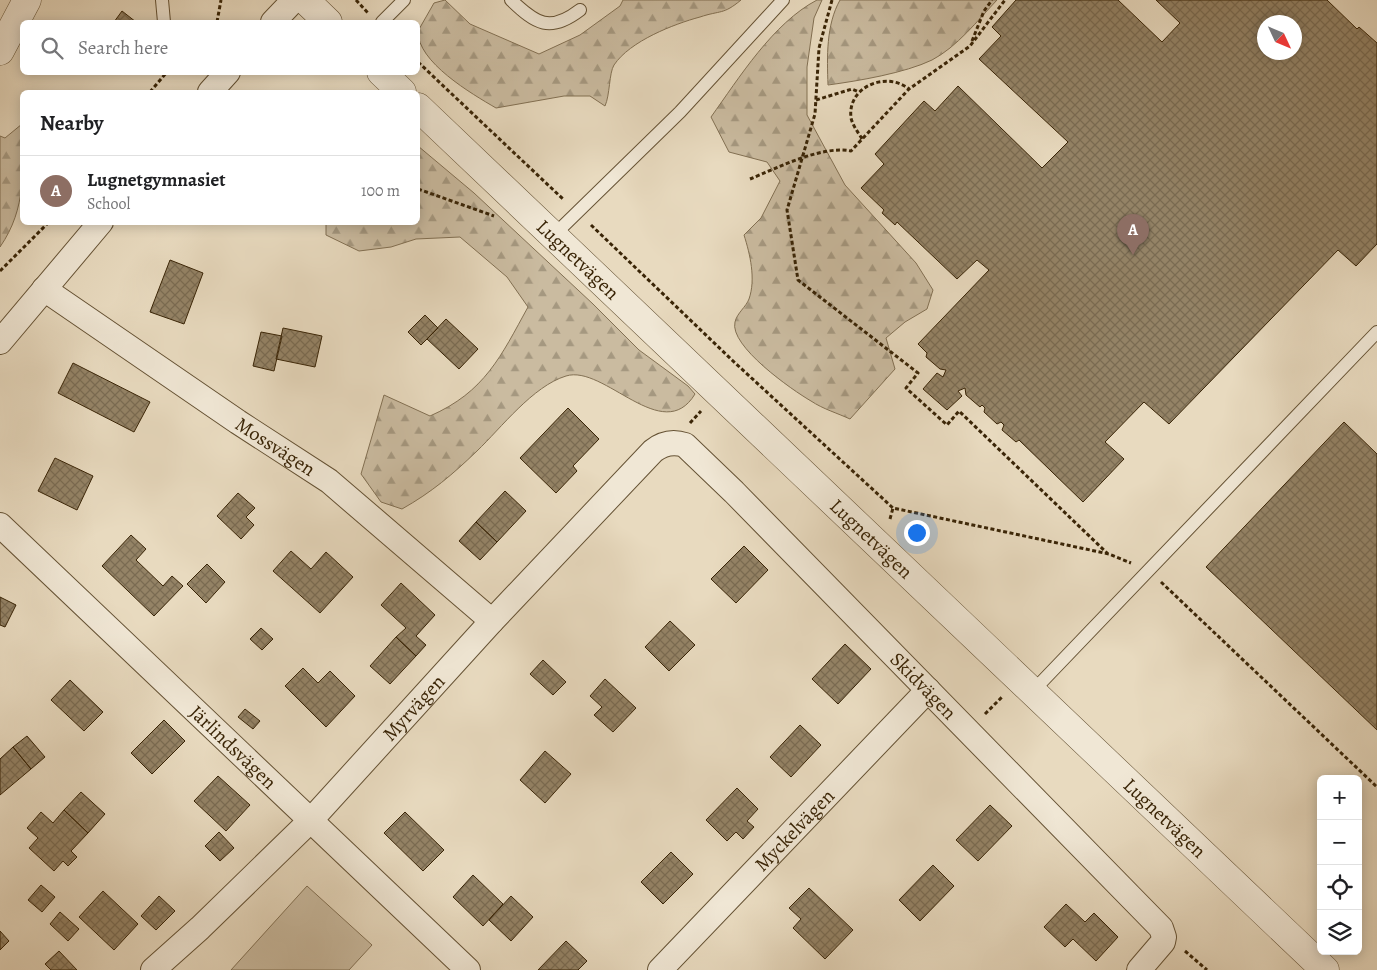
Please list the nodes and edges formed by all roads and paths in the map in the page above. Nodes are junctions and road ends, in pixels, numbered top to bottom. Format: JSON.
{"nodes":[{"id":1,"x":27,"y":0,"type":"edge"},
{"id":2,"x":162,"y":0,"type":"edge"},
{"id":3,"x":221,"y":0,"type":"edge"},
{"id":4,"x":294,"y":0,"type":"edge"},
{"id":5,"x":305,"y":0,"type":"edge"},
{"id":6,"x":404,"y":0,"type":"edge"},
{"id":7,"x":510,"y":0,"type":"edge"},
{"id":8,"x":783,"y":0,"type":"edge"},
{"id":9,"x":832,"y":0,"type":"edge"},
{"id":10,"x":992,"y":0,"type":"edge"},
{"id":11,"x":1006,"y":0,"type":"edge"},
{"id":12,"x":580,"y":10,"type":"dead end"},
{"id":13,"x":164,"y":20,"type":"edge"},
{"id":14,"x":217,"y":20,"type":"edge"},
{"id":15,"x":275,"y":20,"type":"edge"},
{"id":16,"x":326,"y":20,"type":"edge"},
{"id":17,"x":384,"y":20,"type":"edge"},
{"id":18,"x":970,"y":46,"type":"junction"},
{"id":19,"x":0,"y":51,"type":"edge"},
{"id":20,"x":420,"y":64,"type":"edge"},
{"id":21,"x":164,"y":75,"type":"edge"},
{"id":22,"x":225,"y":75,"type":"edge"},
{"id":23,"x":384,"y":75,"type":"edge"},
{"id":24,"x":909,"y":89,"type":"junction"},
{"id":25,"x":152,"y":90,"type":"edge"},
{"id":26,"x":212,"y":90,"type":"edge"},
{"id":27,"x":400,"y":90,"type":"edge"},
{"id":28,"x":859,"y":92,"type":"junction"},
{"id":29,"x":816,"y":100,"type":"junction"},
{"id":30,"x":420,"y":109,"type":"edge"},
{"id":31,"x":863,"y":139,"type":"junction"},
{"id":32,"x":802,"y":159,"type":"junction"},
{"id":33,"x":750,"y":179,"type":"dead end"},
{"id":34,"x":420,"y":190,"type":"edge"},
{"id":35,"x":577,"y":212,"type":"junction"},
{"id":36,"x":502,"y":220,"type":"dead end"},
{"id":37,"x":47,"y":225,"type":"edge"},
{"id":38,"x":98,"y":225,"type":"edge"},
{"id":39,"x":553,"y":236,"type":"junction"},
{"id":40,"x":0,"y":271,"type":"edge"},
{"id":41,"x":44,"y":289,"type":"junction"},
{"id":42,"x":1377,"y":332,"type":"edge"},
{"id":43,"x":0,"y":342,"type":"edge"},
{"id":44,"x":670,"y":443,"type":"joint"},
{"id":45,"x":0,"y":525,"type":"edge"},
{"id":46,"x":1109,"y":554,"type":"junction"},
{"id":47,"x":1148,"y":570,"type":"junction"},
{"id":48,"x":492,"y":621,"type":"junction"},
{"id":49,"x":928,"y":690,"type":"junction"},
{"id":50,"x":1032,"y":692,"type":"junction"},
{"id":51,"x":1377,"y":787,"type":"edge"},
{"id":52,"x":310,"y":820,"type":"junction"},
{"id":53,"x":152,"y":970,"type":"edge"},
{"id":54,"x":468,"y":970,"type":"edge"},
{"id":55,"x":660,"y":970,"type":"edge"},
{"id":56,"x":1138,"y":970,"type":"edge"},
{"id":57,"x":1325,"y":970,"type":"edge"}],
"edges":[{"from":1,"to":19,"type":"street"},
{"from":2,"to":13,"type":"lane"},
{"from":3,"to":14,"type":"path"},
{"from":4,"to":15,"type":"street"},
{"from":5,"to":16,"type":"street"},
{"from":6,"to":17,"type":"lane"},
{"from":7,"to":12,"type":"lane"},
{"from":8,"to":35,"type":"lane"},
{"from":9,"to":29,"type":"path"},
{"from":10,"to":18,"type":"path"},
{"from":11,"to":18,"type":"path"},
{"from":18,"to":24,"type":"path"},
{"from":20,"to":35,"type":"path"},
{"from":21,"to":25,"type":"path"},
{"from":22,"to":26,"type":"street"},
{"from":23,"to":27,"type":"street"},
{"from":24,"to":28,"type":"path"},
{"from":24,"to":31,"type":"path"},
{"from":28,"to":29,"type":"path"},
{"from":28,"to":31,"type":"path"},
{"from":29,"to":32,"type":"path"},
{"from":30,"to":39,"type":"street","name":"Lugnetvägen"},
{"from":31,"to":32,"type":"path"},
{"from":32,"to":33,"type":"path"},
{"from":32,"to":46,"type":"path"},
{"from":34,"to":36,"type":"path"},
{"from":35,"to":39,"type":"lane"},
{"from":35,"to":46,"type":"path"},
{"from":37,"to":40,"type":"path"},
{"from":38,"to":41,"type":"street"},
{"from":39,"to":50,"type":"street","name":"Lugnetvägen"},
{"from":41,"to":43,"type":"street"},
{"from":41,"to":48,"type":"street","name":"Mossvägen"},
{"from":42,"to":47,"type":"lane"},
{"from":44,"to":48,"type":"street","name":"Myrvägen"},
{"from":44,"to":49,"type":"street","name":"Skidvägen"},
{"from":45,"to":52,"type":"street","name":"Järlindsvägen"},
{"from":46,"to":47,"type":"path"},
{"from":47,"to":50,"type":"lane"},
{"from":47,"to":51,"type":"path"},
{"from":48,"to":52,"type":"street","name":"Myrvägen"},
{"from":49,"to":55,"type":"street","name":"Myckelvägen"},
{"from":49,"to":56,"type":"street","name":"Skidvägen"},
{"from":50,"to":57,"type":"street","name":"Lugnetvägen"},
{"from":52,"to":53,"type":"street","name":"Myrvägen"},
{"from":52,"to":54,"type":"street","name":"Järlindsvägen"}]}
